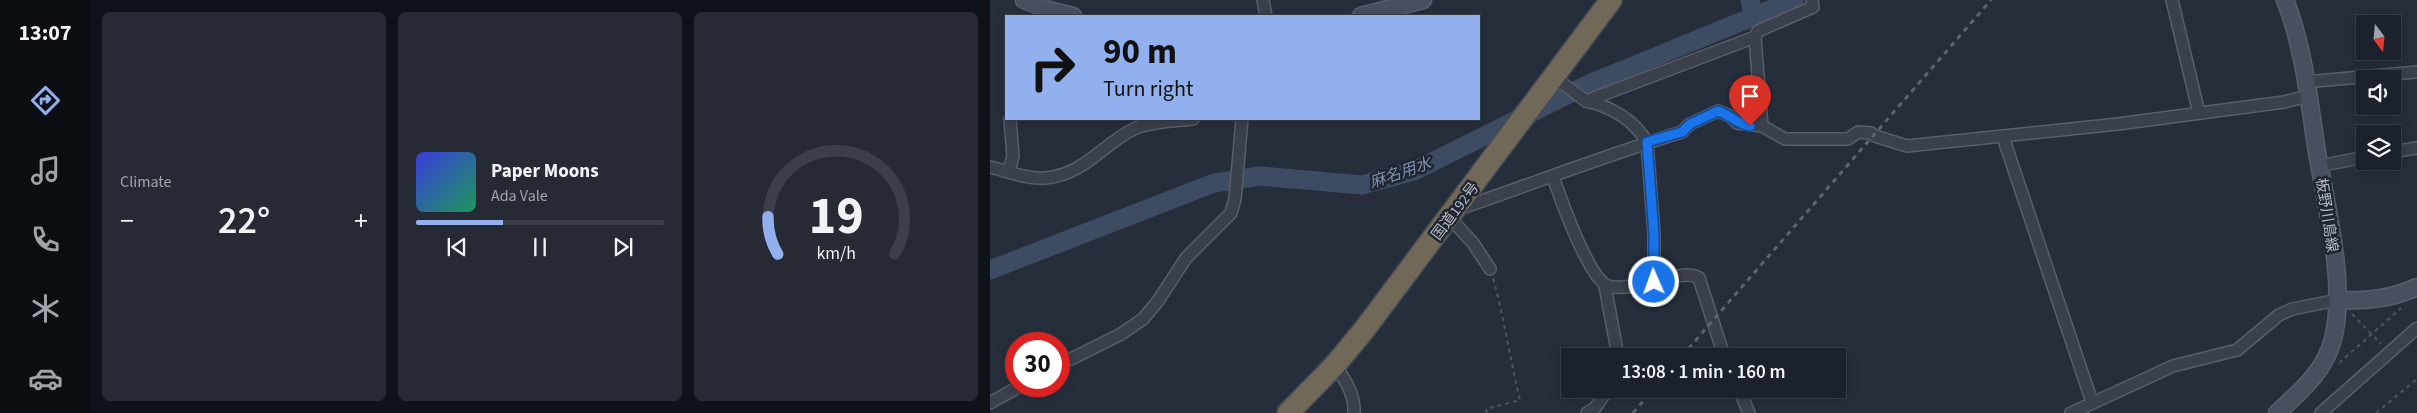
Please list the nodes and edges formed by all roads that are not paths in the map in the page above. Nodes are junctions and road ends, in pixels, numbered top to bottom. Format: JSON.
{"nodes":[{"id":1,"x":1263,"y":0,"type":"edge"},
{"id":2,"x":1423,"y":0,"type":"edge"},
{"id":3,"x":1611,"y":0,"type":"edge"},
{"id":4,"x":2172,"y":0,"type":"edge"},
{"id":5,"x":2285,"y":0,"type":"edge"},
{"id":6,"x":1812,"y":1,"type":"edge"},
{"id":7,"x":1031,"y":7,"type":"edge"},
{"id":8,"x":1068,"y":15,"type":"edge"},
{"id":9,"x":1266,"y":15,"type":"edge"},
{"id":10,"x":1366,"y":15,"type":"edge"},
{"id":11,"x":1755,"y":36,"type":"junction"},
{"id":12,"x":2417,"y":72,"type":"edge"},
{"id":13,"x":1560,"y":82,"type":"junction"},
{"id":14,"x":2306,"y":89,"type":"junction"},
{"id":15,"x":1584,"y":99,"type":"junction"},
{"id":16,"x":2199,"y":113,"type":"junction"},
{"id":17,"x":1010,"y":120,"type":"edge"},
{"id":18,"x":1185,"y":120,"type":"edge"},
{"id":19,"x":1242,"y":120,"type":"edge"},
{"id":20,"x":1762,"y":126,"type":"junction"},
{"id":21,"x":2003,"y":138,"type":"junction"},
{"id":22,"x":1647,"y":142,"type":"junction"},
{"id":23,"x":2417,"y":148,"type":"edge"},
{"id":24,"x":2401,"y":151,"type":"edge"},
{"id":25,"x":2356,"y":160,"type":"edge"},
{"id":26,"x":2319,"y":166,"type":"junction"},
{"id":27,"x":990,"y":167,"type":"edge"},
{"id":28,"x":1009,"y":171,"type":"junction"},
{"id":29,"x":1553,"y":177,"type":"junction"},
{"id":30,"x":1453,"y":214,"type":"junction"},
{"id":31,"x":1490,"y":269,"type":"road end"},
{"id":32,"x":1654,"y":282,"type":"junction"},
{"id":33,"x":1605,"y":286,"type":"junction"},
{"id":34,"x":2416,"y":288,"type":"edge"},
{"id":35,"x":2344,"y":306,"type":"junction"},
{"id":36,"x":2417,"y":328,"type":"edge"},
{"id":37,"x":1617,"y":348,"type":"edge"},
{"id":38,"x":1721,"y":348,"type":"edge"},
{"id":39,"x":1070,"y":360,"type":"edge"},
{"id":40,"x":1335,"y":365,"type":"junction"},
{"id":41,"x":1005,"y":394,"type":"edge"},
{"id":42,"x":1601,"y":398,"type":"edge"},
{"id":43,"x":1742,"y":398,"type":"edge"},
{"id":44,"x":2092,"y":402,"type":"junction"},
{"id":45,"x":990,"y":403,"type":"edge"},
{"id":46,"x":1288,"y":413,"type":"edge"},
{"id":47,"x":1354,"y":413,"type":"edge"},
{"id":48,"x":1587,"y":413,"type":"edge"},
{"id":49,"x":1750,"y":413,"type":"edge"},
{"id":50,"x":2071,"y":413,"type":"edge"},
{"id":51,"x":2278,"y":413,"type":"edge"},
{"id":52,"x":2322,"y":413,"type":"edge"}],
"edges":[{"from":1,"to":9,"type":"street"},
{"from":2,"to":10,"type":"main road"},
{"from":3,"to":13,"type":"highway","name":"国道192号"},
{"from":4,"to":16,"type":"street"},
{"from":5,"to":14,"type":"main road","name":"板野川島線"},
{"from":6,"to":11,"type":"street"},
{"from":7,"to":8,"type":"main road"},
{"from":11,"to":15,"type":"street"},
{"from":11,"to":20,"type":"street"},
{"from":12,"to":14,"type":"street"},
{"from":13,"to":15,"type":"street"},
{"from":13,"to":30,"type":"highway","name":"国道192号"},
{"from":14,"to":16,"type":"street"},
{"from":14,"to":26,"type":"main road","name":"板野川島線"},
{"from":15,"to":22,"type":"street"},
{"from":16,"to":21,"type":"street"},
{"from":17,"to":28,"type":"street"},
{"from":18,"to":28,"type":"street"},
{"from":19,"to":39,"type":"street"},
{"from":20,"to":21,"type":"street"},
{"from":20,"to":22,"type":"street"},
{"from":21,"to":44,"type":"street"},
{"from":22,"to":29,"type":"street"},
{"from":22,"to":32,"type":"street"},
{"from":23,"to":24,"type":"street"},
{"from":25,"to":26,"type":"street"},
{"from":26,"to":35,"type":"main road","name":"板野川島線"},
{"from":27,"to":28,"type":"street"},
{"from":29,"to":30,"type":"street"},
{"from":29,"to":33,"type":"street"},
{"from":30,"to":31,"type":"street"},
{"from":30,"to":40,"type":"highway","name":"国道192号"},
{"from":32,"to":33,"type":"street"},
{"from":32,"to":38,"type":"street"},
{"from":33,"to":37,"type":"street"},
{"from":34,"to":35,"type":"main road"},
{"from":35,"to":44,"type":"street"},
{"from":35,"to":51,"type":"main road","name":"板野川島線"},
{"from":36,"to":52,"type":"street"},
{"from":40,"to":46,"type":"highway","name":"国道192号"},
{"from":40,"to":47,"type":"street"},
{"from":41,"to":45,"type":"street"},
{"from":42,"to":48,"type":"street"},
{"from":43,"to":49,"type":"street"},
{"from":44,"to":50,"type":"street"}]}
